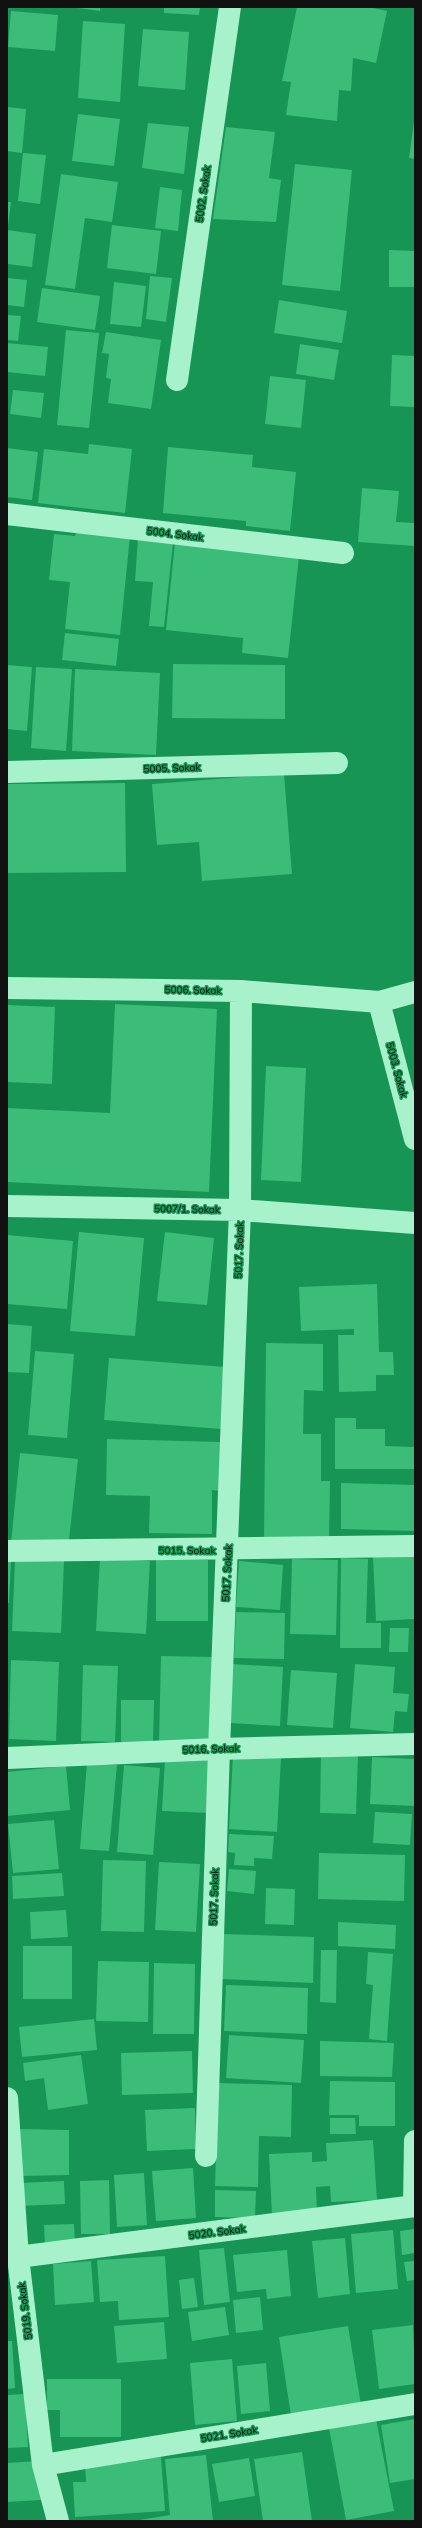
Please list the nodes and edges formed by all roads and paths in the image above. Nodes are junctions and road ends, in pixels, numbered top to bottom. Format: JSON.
{"nodes":[{"id":1,"x":230,"y":7,"type":"edge"},
{"id":2,"x":177,"y":380,"type":"dead end"},
{"id":3,"x":7,"y":514,"type":"edge"},
{"id":4,"x":343,"y":553,"type":"dead end"},
{"id":5,"x":337,"y":763,"type":"dead end"},
{"id":6,"x":7,"y":772,"type":"edge"},
{"id":7,"x":7,"y":988,"type":"edge"},
{"id":8,"x":241,"y":991,"type":"junction"},
{"id":9,"x":415,"y":992,"type":"edge"},
{"id":10,"x":379,"y":1002,"type":"junction"},
{"id":11,"x":415,"y":1139,"type":"edge"},
{"id":12,"x":7,"y":1206,"type":"edge"},
{"id":13,"x":240,"y":1210,"type":"junction"},
{"id":14,"x":415,"y":1223,"type":"edge"},
{"id":15,"x":415,"y":1546,"type":"edge"},
{"id":16,"x":228,"y":1550,"type":"junction"},
{"id":17,"x":7,"y":1551,"type":"edge"},
{"id":18,"x":415,"y":1744,"type":"edge"},
{"id":19,"x":219,"y":1748,"type":"junction"},
{"id":20,"x":7,"y":1758,"type":"edge"},
{"id":21,"x":7,"y":2098,"type":"edge"},
{"id":22,"x":415,"y":2141,"type":"edge"},
{"id":23,"x":206,"y":2156,"type":"dead end"},
{"id":24,"x":415,"y":2206,"type":"edge"},
{"id":25,"x":18,"y":2257,"type":"junction"},
{"id":26,"x":415,"y":2404,"type":"edge"},
{"id":27,"x":43,"y":2465,"type":"junction"},
{"id":28,"x":58,"y":2521,"type":"edge"}],
"edges":[{"from":1,"to":2,"type":"street","name":"5002. Sokak"},
{"from":3,"to":4,"type":"street","name":"5004. Sokak"},
{"from":5,"to":6,"type":"street","name":"5005. Sokak"},
{"from":7,"to":8,"type":"street","name":"5006. Sokak"},
{"from":8,"to":10,"type":"street","name":"5006. Sokak"},
{"from":8,"to":13,"type":"street","name":"5017. Sokak"},
{"from":9,"to":10,"type":"street"},
{"from":10,"to":11,"type":"street","name":"5003. Sokak"},
{"from":12,"to":13,"type":"street","name":"5007/1. Sokak"},
{"from":13,"to":14,"type":"street","name":"5007/1. Sokak"},
{"from":13,"to":16,"type":"street","name":"5017. Sokak"},
{"from":15,"to":16,"type":"street","name":"5015. Sokak"},
{"from":16,"to":17,"type":"street","name":"5015. Sokak"},
{"from":16,"to":19,"type":"street","name":"5017. Sokak"},
{"from":18,"to":19,"type":"street","name":"5016. Sokak"},
{"from":19,"to":20,"type":"street","name":"5016. Sokak"},
{"from":19,"to":23,"type":"street","name":"5017. Sokak"},
{"from":21,"to":25,"type":"street","name":"5019. Sokak"},
{"from":22,"to":24,"type":"street"},
{"from":24,"to":25,"type":"street","name":"5020. Sokak"},
{"from":25,"to":27,"type":"street","name":"5019. Sokak"},
{"from":26,"to":27,"type":"street","name":"5021. Sokak"},
{"from":27,"to":28,"type":"street","name":"5019. Sokak"}]}
